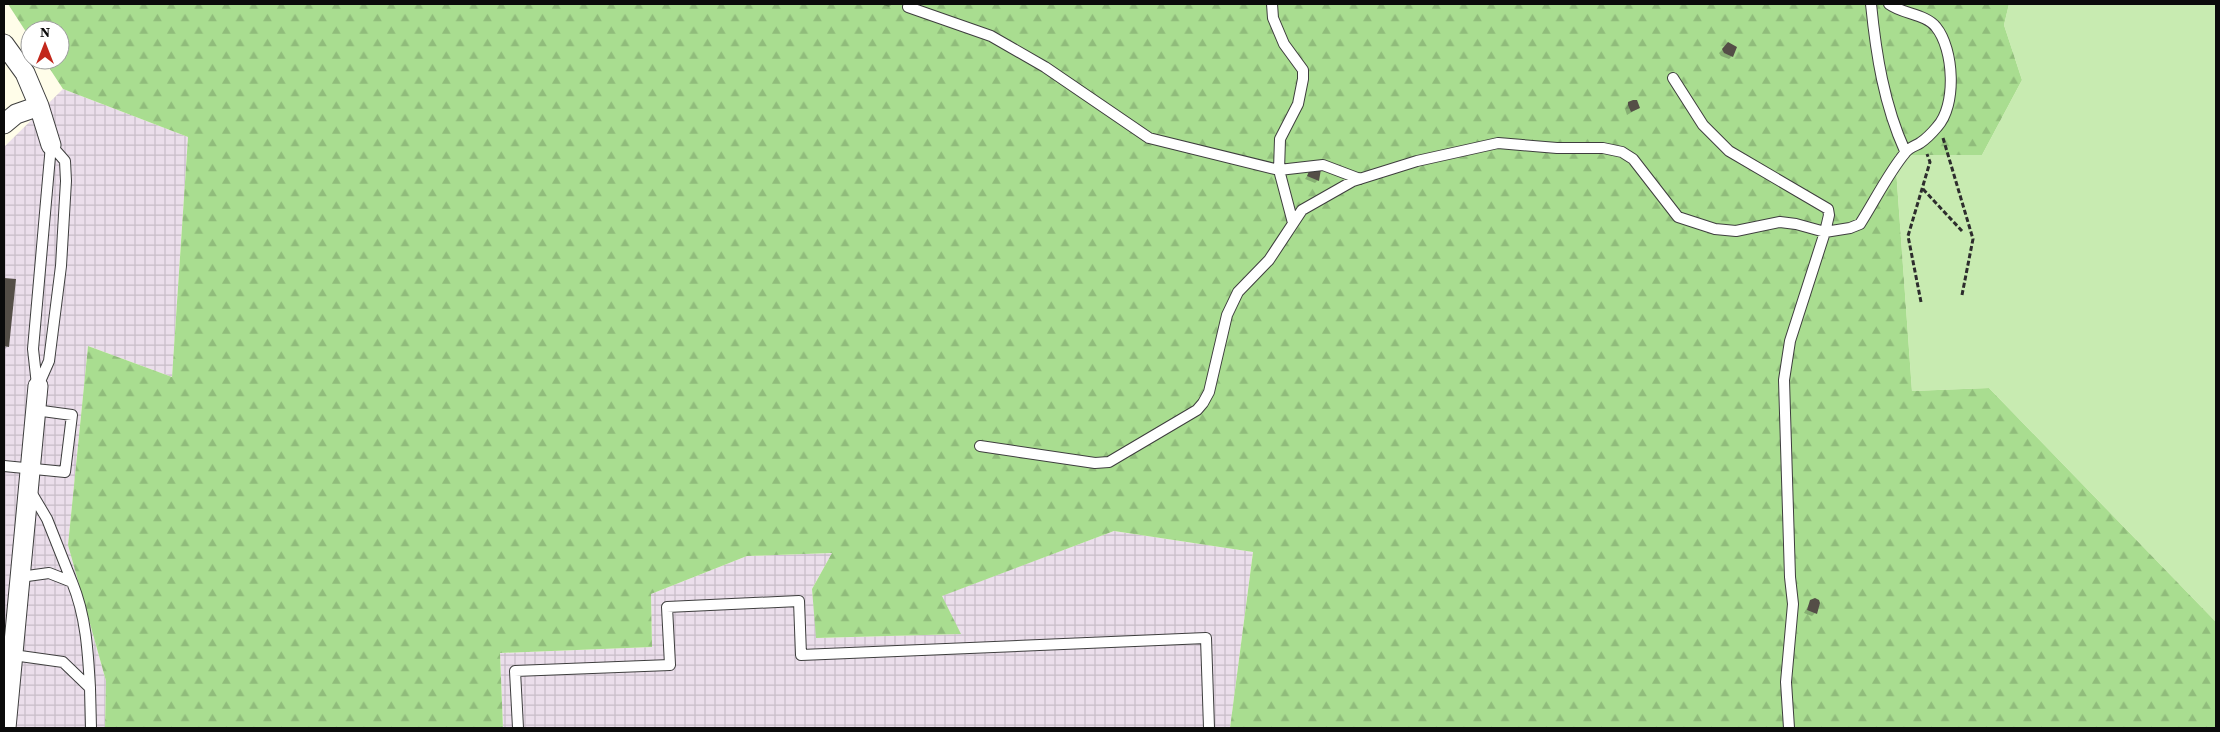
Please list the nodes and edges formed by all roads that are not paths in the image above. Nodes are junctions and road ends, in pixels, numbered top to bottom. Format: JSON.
{"nodes":[{"id":1,"x":1272,"y":4,"type":"edge"},
{"id":2,"x":1870,"y":4,"type":"edge"},
{"id":3,"x":1889,"y":4,"type":"edge"},
{"id":4,"x":908,"y":7,"type":"dead end"},
{"id":5,"x":4,"y":44,"type":"edge"},
{"id":6,"x":1673,"y":78,"type":"dead end"},
{"id":7,"x":39,"y":106,"type":"junction"},
{"id":8,"x":4,"y":124,"type":"edge"},
{"id":9,"x":51,"y":144,"type":"junction"},
{"id":10,"x":1906,"y":151,"type":"junction"},
{"id":11,"x":1279,"y":166,"type":"junction"},
{"id":12,"x":1360,"y":179,"type":"junction"},
{"id":13,"x":1293,"y":223,"type":"junction"},
{"id":14,"x":1826,"y":232,"type":"junction"},
{"id":15,"x":38,"y":386,"type":"junction"},
{"id":16,"x":35,"y":410,"type":"junction"},
{"id":17,"x":980,"y":446,"type":"dead end"},
{"id":18,"x":4,"y":466,"type":"edge"},
{"id":19,"x":29,"y":468,"type":"junction"},
{"id":20,"x":27,"y":487,"type":"junction"},
{"id":21,"x":20,"y":577,"type":"junction"},
{"id":22,"x":72,"y":582,"type":"junction"},
{"id":23,"x":13,"y":655,"type":"junction"},
{"id":24,"x":7,"y":676,"type":"edge"},
{"id":25,"x":90,"y":688,"type":"junction"},
{"id":26,"x":6,"y":728,"type":"edge"},
{"id":27,"x":91,"y":728,"type":"edge"},
{"id":28,"x":518,"y":728,"type":"edge"},
{"id":29,"x":1210,"y":728,"type":"edge"},
{"id":30,"x":1789,"y":728,"type":"edge"}],
"edges":[{"from":1,"to":11,"type":"lane"},
{"from":2,"to":10,"type":"lane"},
{"from":3,"to":10,"type":"lane"},
{"from":4,"to":11,"type":"lane"},
{"from":5,"to":7,"type":"street"},
{"from":6,"to":14,"type":"lane"},
{"from":7,"to":8,"type":"street"},
{"from":7,"to":9,"type":"street"},
{"from":9,"to":15,"type":"lane"},
{"from":9,"to":15,"type":"lane"},
{"from":10,"to":14,"type":"lane"},
{"from":11,"to":12,"type":"lane"},
{"from":11,"to":13,"type":"lane"},
{"from":12,"to":13,"type":"lane"},
{"from":12,"to":14,"type":"lane"},
{"from":13,"to":17,"type":"lane"},
{"from":14,"to":30,"type":"lane"},
{"from":15,"to":16,"type":"street"},
{"from":16,"to":19,"type":"street"},
{"from":16,"to":19,"type":"lane"},
{"from":18,"to":19,"type":"lane"},
{"from":19,"to":20,"type":"street"},
{"from":20,"to":21,"type":"street"},
{"from":20,"to":22,"type":"lane"},
{"from":21,"to":22,"type":"lane"},
{"from":21,"to":23,"type":"street"},
{"from":22,"to":25,"type":"lane"},
{"from":23,"to":24,"type":"street"},
{"from":23,"to":25,"type":"lane"},
{"from":24,"to":26,"type":"street"},
{"from":25,"to":27,"type":"lane"},
{"from":28,"to":29,"type":"lane"}]}
